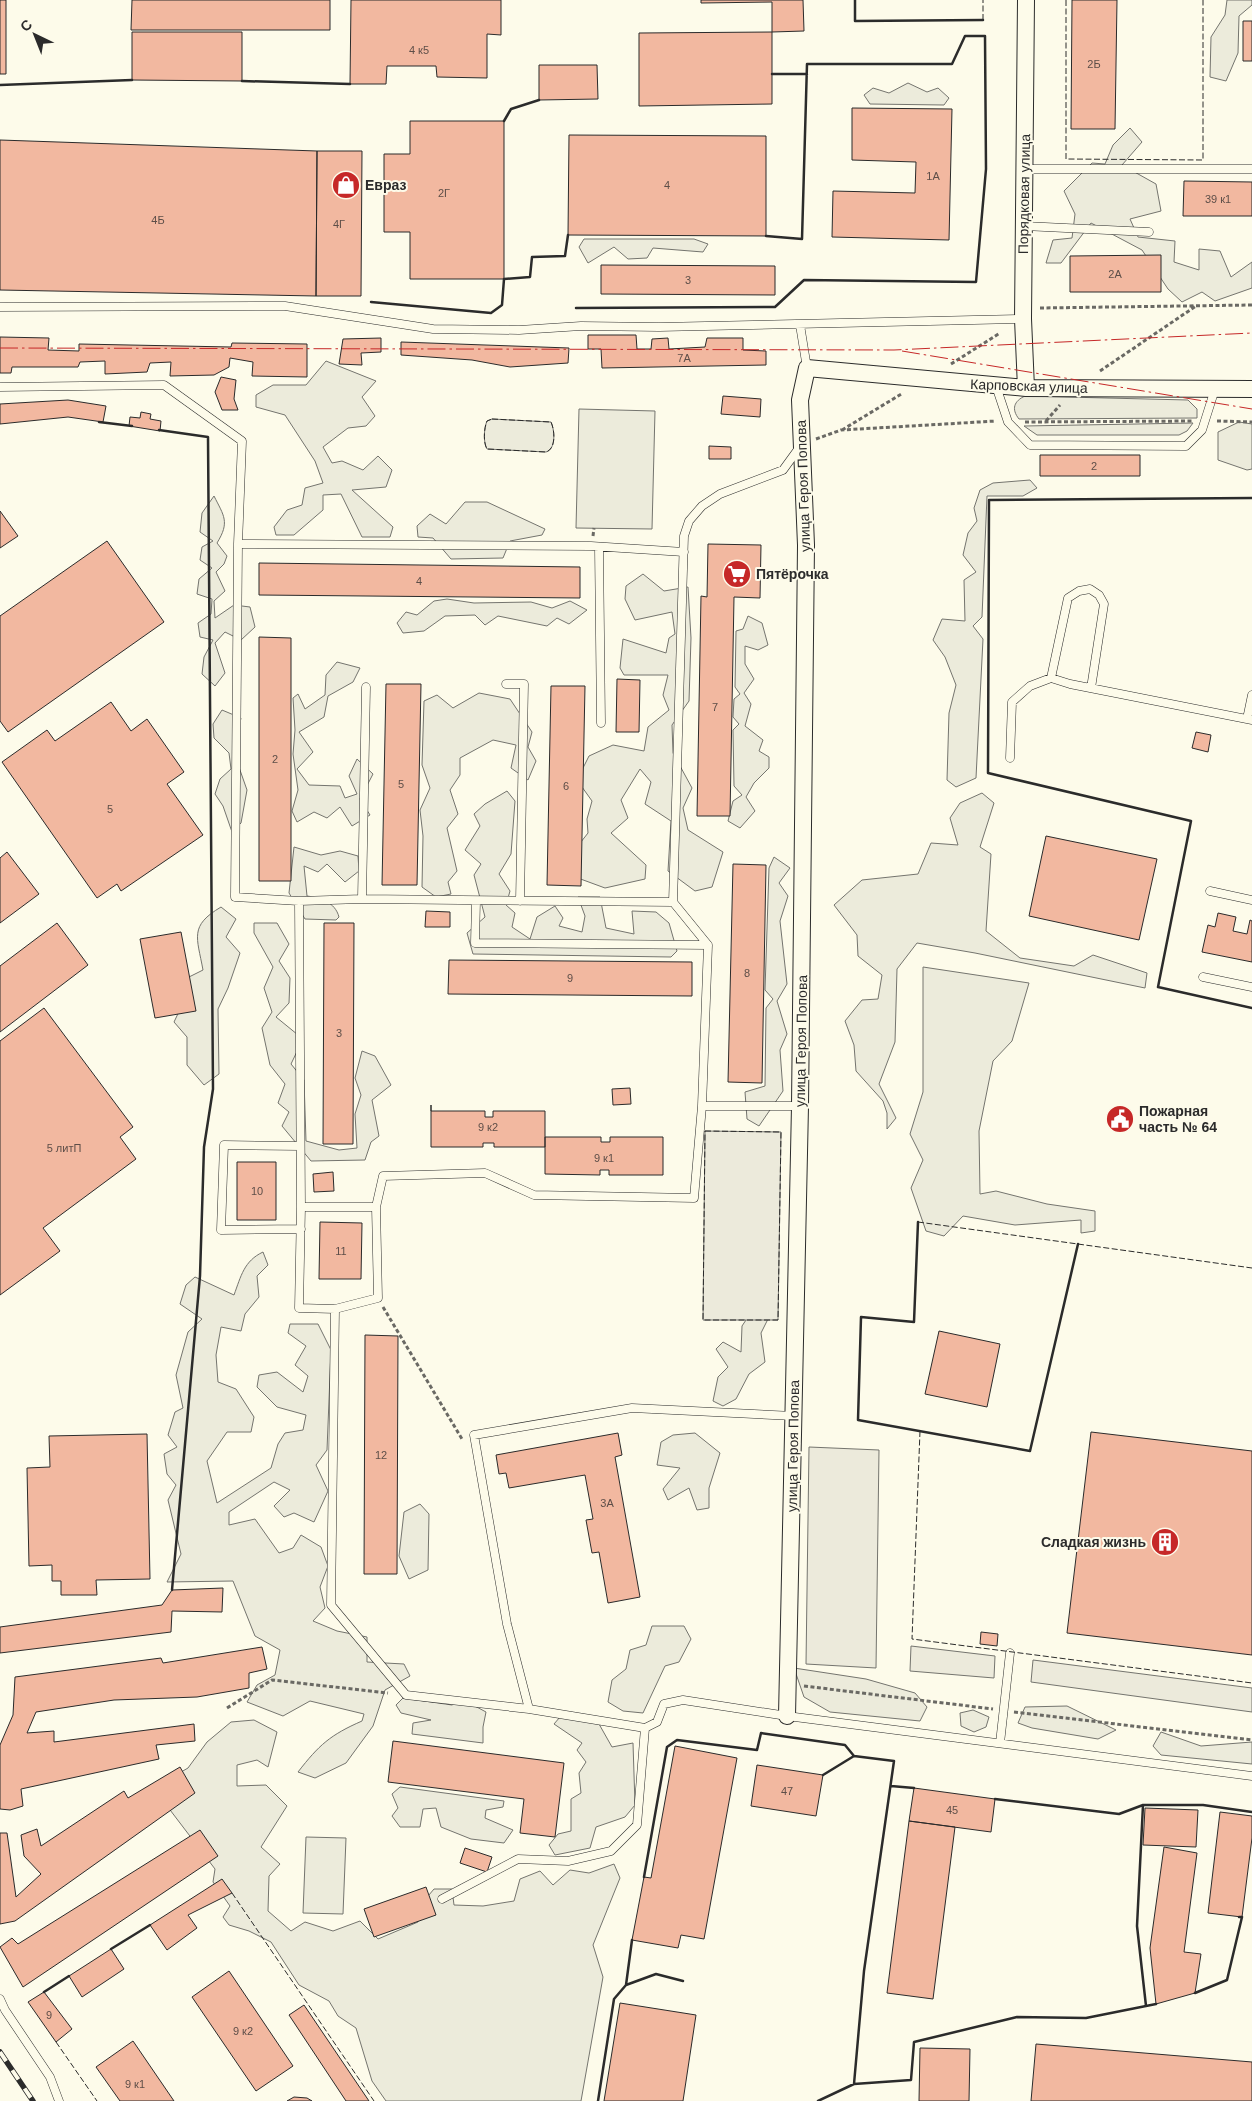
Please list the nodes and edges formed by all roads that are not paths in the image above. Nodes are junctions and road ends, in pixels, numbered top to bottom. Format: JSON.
{"nodes":[{"id":1,"x":1026,"y":0,"type":"edge"},
{"id":2,"x":1024,"y":169,"type":"junction"},
{"id":3,"x":1252,"y":169,"type":"edge"},
{"id":4,"x":1024,"y":226,"type":"junction"},
{"id":5,"x":1149,"y":232,"type":"dead end"},
{"id":6,"x":0,"y":307,"type":"edge"},
{"id":7,"x":1023,"y":319,"type":"junction"},
{"id":8,"x":800,"y":325,"type":"junction"},
{"id":9,"x":807,"y":368,"type":"junction"},
{"id":10,"x":996,"y":386,"type":"junction"},
{"id":11,"x":0,"y":387,"type":"edge"},
{"id":12,"x":1026,"y":388,"type":"junction"},
{"id":13,"x":1215,"y":389,"type":"junction"},
{"id":14,"x":1252,"y":389,"type":"edge"},
{"id":15,"x":802,"y":444,"type":"junction"},
{"id":16,"x":238,"y":544,"type":"junction"},
{"id":17,"x":599,"y":547,"type":"junction"},
{"id":18,"x":684,"y":552,"type":"junction"},
{"id":19,"x":1051,"y":678,"type":"junction"},
{"id":20,"x":506,"y":684,"type":"dead end"},
{"id":21,"x":366,"y":687,"type":"dead end"},
{"id":22,"x":1091,"y":688,"type":"junction"},
{"id":23,"x":1252,"y":695,"type":"edge"},
{"id":24,"x":1249,"y":720,"type":"edge"},
{"id":25,"x":601,"y":723,"type":"dead end"},
{"id":26,"x":1010,"y":758,"type":"dead end"},
{"id":27,"x":1210,"y":891,"type":"dead end"},
{"id":28,"x":362,"y":899,"type":"junction"},
{"id":29,"x":476,"y":900,"type":"junction"},
{"id":30,"x":1252,"y":900,"type":"edge"},
{"id":31,"x":299,"y":901,"type":"junction"},
{"id":32,"x":520,"y":901,"type":"junction"},
{"id":33,"x":673,"y":902,"type":"junction"},
{"id":34,"x":708,"y":945,"type":"junction"},
{"id":35,"x":1203,"y":977,"type":"dead end"},
{"id":36,"x":1252,"y":987,"type":"edge"},
{"id":37,"x":702,"y":1106,"type":"junction"},
{"id":38,"x":800,"y":1106,"type":"junction"},
{"id":39,"x":300,"y":1146,"type":"junction"},
{"id":40,"x":302,"y":1207,"type":"junction"},
{"id":41,"x":376,"y":1207,"type":"junction"},
{"id":42,"x":301,"y":1229,"type":"junction"},
{"id":43,"x":335,"y":1309,"type":"junction"},
{"id":44,"x":794,"y":1416,"type":"junction"},
{"id":45,"x":1010,"y":1653,"type":"dead end"},
{"id":46,"x":529,"y":1709,"type":"junction"},
{"id":47,"x":788,"y":1716,"type":"junction"},
{"id":48,"x":645,"y":1728,"type":"junction"},
{"id":49,"x":1000,"y":1743,"type":"junction"},
{"id":50,"x":1252,"y":1776,"type":"edge"},
{"id":51,"x":442,"y":1900,"type":"dead end"},
{"id":52,"x":0,"y":1999,"type":"edge"},
{"id":53,"x":59,"y":2101,"type":"edge"}],
"edges":[{"from":1,"to":2,"type":"street","name":"Порядковая улица"},
{"from":2,"to":3,"type":"lane"},
{"from":2,"to":4,"type":"street","name":"Порядковая улица"},
{"from":4,"to":5,"type":"lane"},
{"from":4,"to":7,"type":"street","name":"Порядковая улица"},
{"from":6,"to":8,"type":"lane"},
{"from":7,"to":8,"type":"lane"},
{"from":7,"to":12,"type":"street","name":"Порядковая улица"},
{"from":8,"to":9,"type":"lane"},
{"from":9,"to":10,"type":"street","name":"Карповская улица"},
{"from":9,"to":15,"type":"street","name":"улица Героя Попова"},
{"from":10,"to":12,"type":"street","name":"Карповская улица"},
{"from":10,"to":13,"type":"lane"},
{"from":11,"to":16,"type":"lane"},
{"from":12,"to":13,"type":"street","name":"Карповская улица"},
{"from":13,"to":14,"type":"street","name":"Карповская улица"},
{"from":15,"to":18,"type":"lane"},
{"from":15,"to":38,"type":"street","name":"улица Героя Попова"},
{"from":16,"to":17,"type":"lane"},
{"from":16,"to":31,"type":"lane"},
{"from":17,"to":18,"type":"lane"},
{"from":17,"to":25,"type":"lane"},
{"from":18,"to":33,"type":"lane"},
{"from":19,"to":22,"type":"lane"},
{"from":19,"to":22,"type":"lane"},
{"from":19,"to":26,"type":"lane"},
{"from":20,"to":32,"type":"lane"},
{"from":21,"to":28,"type":"lane"},
{"from":22,"to":24,"type":"lane"},
{"from":23,"to":24,"type":"lane"},
{"from":27,"to":30,"type":"lane"},
{"from":28,"to":29,"type":"lane"},
{"from":28,"to":31,"type":"lane"},
{"from":29,"to":32,"type":"lane"},
{"from":29,"to":34,"type":"lane"},
{"from":31,"to":39,"type":"lane"},
{"from":32,"to":33,"type":"lane"},
{"from":33,"to":34,"type":"lane"},
{"from":34,"to":37,"type":"lane"},
{"from":35,"to":36,"type":"lane"},
{"from":37,"to":38,"type":"lane"},
{"from":37,"to":41,"type":"lane"},
{"from":38,"to":44,"type":"street","name":"улица Героя Попова"},
{"from":39,"to":40,"type":"lane"},
{"from":39,"to":42,"type":"lane"},
{"from":40,"to":41,"type":"lane"},
{"from":40,"to":42,"type":"lane"},
{"from":41,"to":43,"type":"lane"},
{"from":42,"to":43,"type":"lane"},
{"from":43,"to":46,"type":"lane"},
{"from":44,"to":46,"type":"lane"},
{"from":44,"to":47,"type":"street","name":"улица Героя Попова"},
{"from":45,"to":49,"type":"lane"},
{"from":46,"to":48,"type":"lane"},
{"from":47,"to":48,"type":"lane"},
{"from":47,"to":49,"type":"lane"},
{"from":48,"to":51,"type":"lane"},
{"from":49,"to":50,"type":"lane"},
{"from":52,"to":53,"type":"lane"}]}
